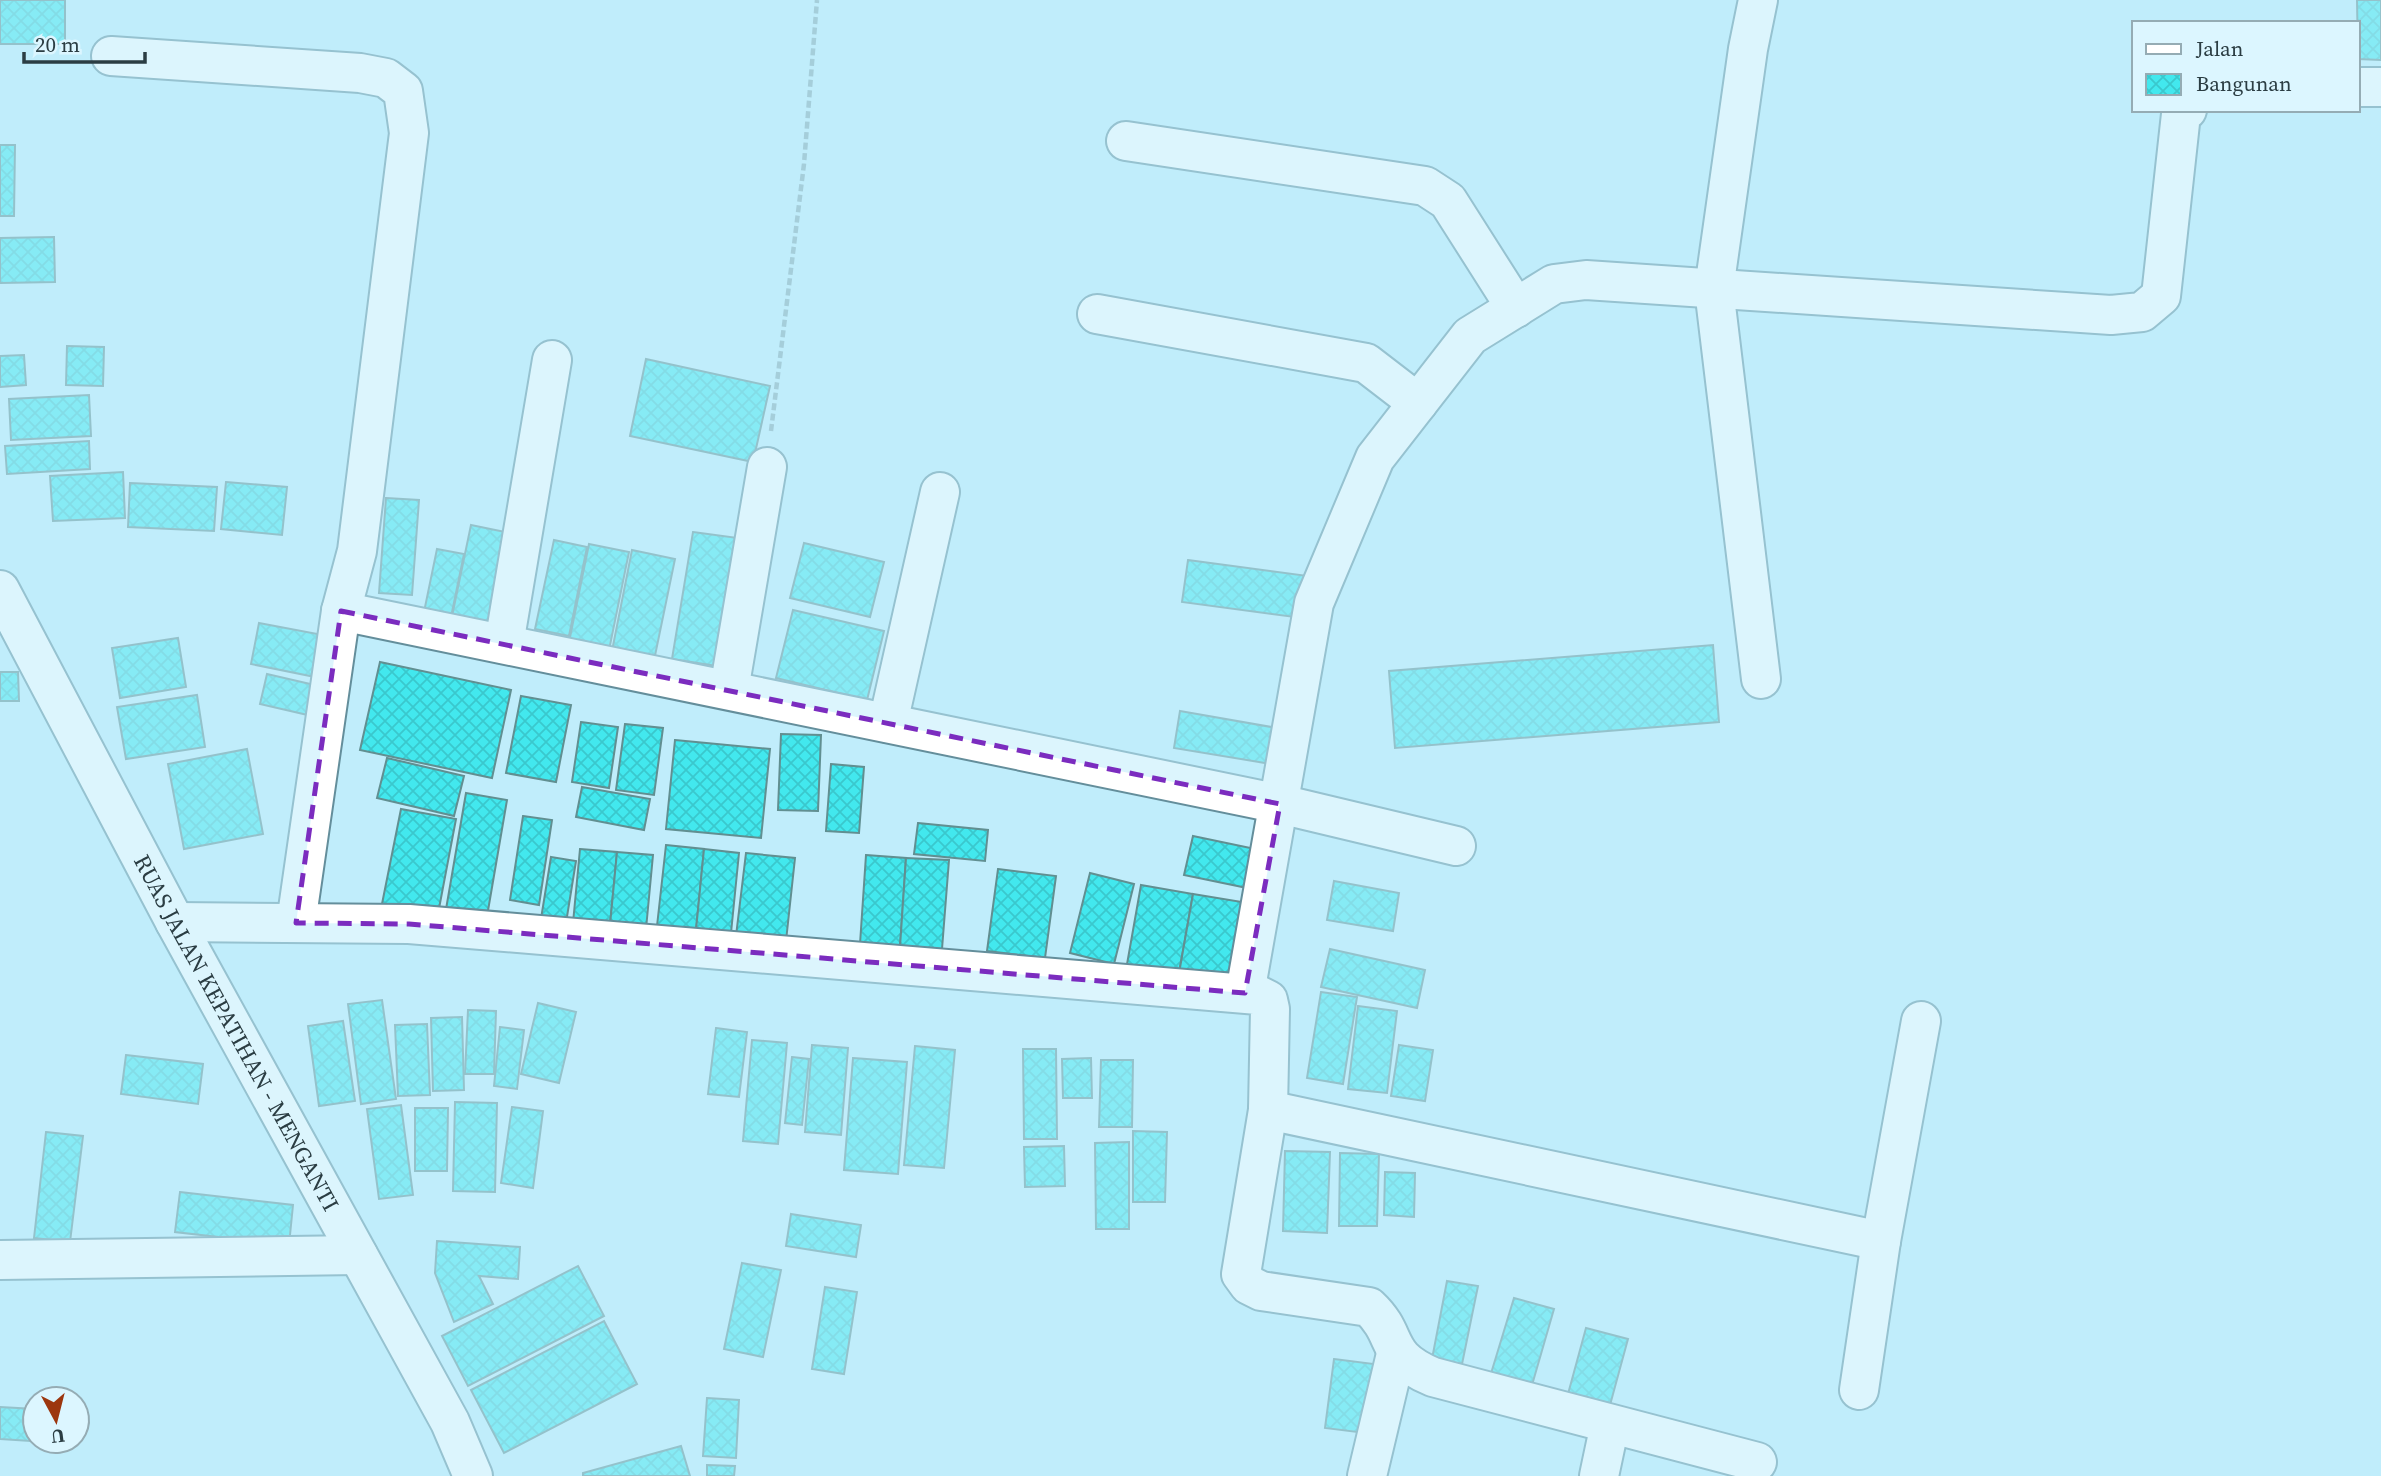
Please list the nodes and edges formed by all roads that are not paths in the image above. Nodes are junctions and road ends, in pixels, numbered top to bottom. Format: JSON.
{"nodes":[{"id":1,"x":1758,"y":0,"type":"edge"},
{"id":2,"x":111,"y":56,"type":"dead end"},
{"id":3,"x":2360,"y":87,"type":"edge"},
{"id":4,"x":2381,"y":87,"type":"edge"},
{"id":5,"x":2184,"y":112,"type":"edge"},
{"id":6,"x":1126,"y":141,"type":"dead end"},
{"id":7,"x":1714,"y":289,"type":"junction"},
{"id":8,"x":1516,"y":307,"type":"junction"},
{"id":9,"x":1097,"y":314,"type":"dead end"},
{"id":10,"x":552,"y":360,"type":"dead end"},
{"id":11,"x":1418,"y":403,"type":"junction"},
{"id":12,"x":767,"y":467,"type":"road end"},
{"id":13,"x":940,"y":492,"type":"dead end"},
{"id":14,"x":0,"y":590,"type":"edge"},
{"id":15,"x":341,"y":611,"type":"junction"},
{"id":16,"x":503,"y":644,"type":"junction"},
{"id":17,"x":1761,"y":679,"type":"dead end"},
{"id":18,"x":729,"y":690,"type":"junction"},
{"id":19,"x":888,"y":723,"type":"junction"},
{"id":20,"x":1280,"y":804,"type":"junction"},
{"id":21,"x":1456,"y":846,"type":"dead end"},
{"id":22,"x":175,"y":922,"type":"junction"},
{"id":23,"x":296,"y":923,"type":"junction"},
{"id":24,"x":1245,"y":993,"type":"junction"},
{"id":25,"x":1921,"y":1021,"type":"dead end"},
{"id":26,"x":1268,"y":1110,"type":"junction"},
{"id":27,"x":1881,"y":1241,"type":"junction"},
{"id":28,"x":358,"y":1255,"type":"junction"},
{"id":29,"x":0,"y":1260,"type":"edge"},
{"id":30,"x":1396,"y":1354,"type":"junction"},
{"id":31,"x":1859,"y":1390,"type":"dead end"},
{"id":32,"x":1610,"y":1424,"type":"junction"},
{"id":33,"x":1757,"y":1462,"type":"dead end"},
{"id":34,"x":473,"y":1476,"type":"edge"},
{"id":35,"x":1367,"y":1476,"type":"edge"},
{"id":36,"x":1599,"y":1476,"type":"edge"}],
"edges":[{"from":1,"to":7,"type":"street"},
{"from":2,"to":15,"type":"street"},
{"from":3,"to":4,"type":"street"},
{"from":5,"to":7,"type":"street"},
{"from":6,"to":8,"type":"street"},
{"from":7,"to":8,"type":"street"},
{"from":7,"to":17,"type":"street"},
{"from":8,"to":11,"type":"street"},
{"from":9,"to":11,"type":"street"},
{"from":10,"to":16,"type":"street"},
{"from":11,"to":20,"type":"street"},
{"from":12,"to":18,"type":"street"},
{"from":13,"to":19,"type":"street"},
{"from":14,"to":22,"type":"street","name":"RUAS JALAN KEPATIHAN - MENGANTI"},
{"from":15,"to":16,"type":"street"},
{"from":15,"to":23,"type":"street"},
{"from":16,"to":18,"type":"street"},
{"from":18,"to":19,"type":"street"},
{"from":19,"to":20,"type":"street"},
{"from":20,"to":21,"type":"street"},
{"from":20,"to":24,"type":"street"},
{"from":22,"to":23,"type":"street"},
{"from":22,"to":28,"type":"street","name":"RUAS JALAN KEPATIHAN - MENGANTI"},
{"from":23,"to":24,"type":"street"},
{"from":24,"to":26,"type":"street"},
{"from":25,"to":27,"type":"street"},
{"from":26,"to":27,"type":"street"},
{"from":26,"to":30,"type":"street"},
{"from":27,"to":31,"type":"street"},
{"from":28,"to":29,"type":"street"},
{"from":28,"to":34,"type":"street","name":"RUAS JALAN KEPATIHAN - MENGANTI"},
{"from":30,"to":32,"type":"street"},
{"from":30,"to":35,"type":"street"},
{"from":32,"to":33,"type":"street"},
{"from":32,"to":36,"type":"street"}]}
